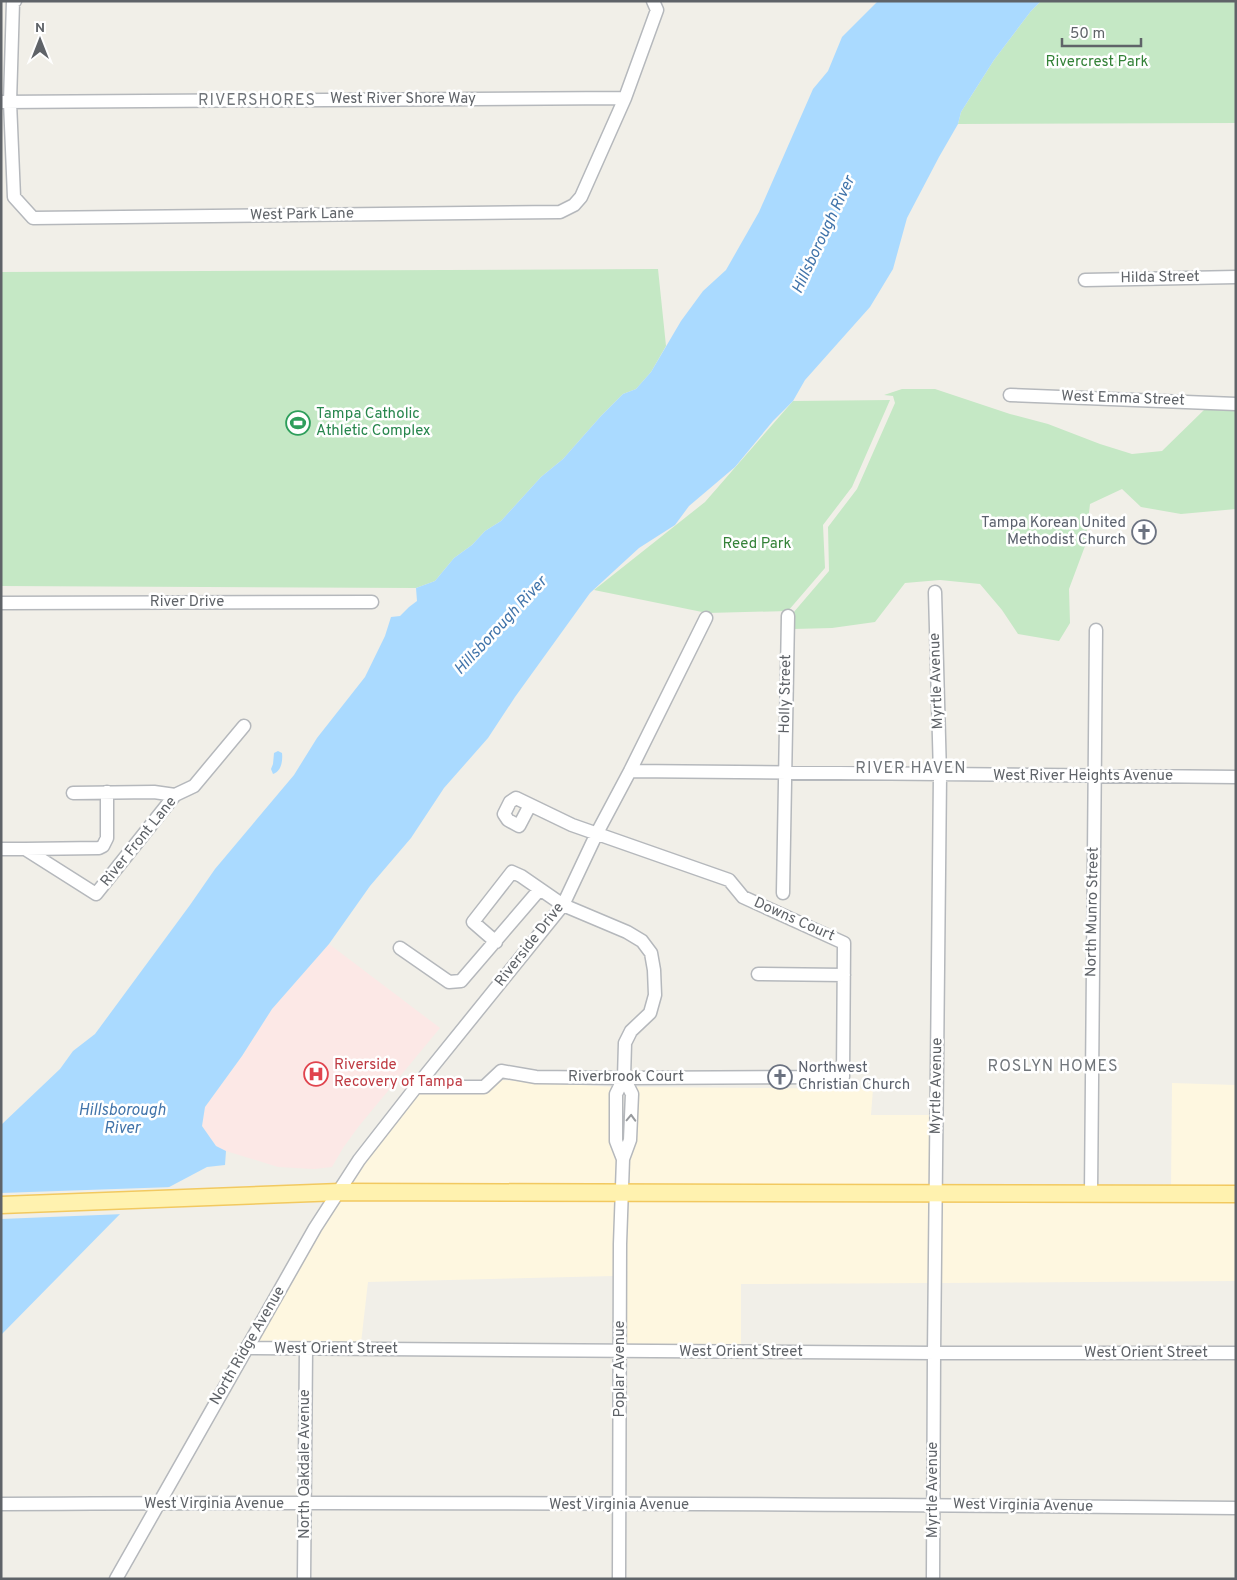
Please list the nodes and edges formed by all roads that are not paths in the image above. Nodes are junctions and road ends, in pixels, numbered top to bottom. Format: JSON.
{"nodes":[{"id":1,"x":15,"y":1,"type":"edge"},
{"id":2,"x":653,"y":1,"type":"edge"},
{"id":3,"x":625,"y":98,"type":"junction"},
{"id":4,"x":6,"y":102,"type":"edge"},
{"id":5,"x":1236,"y":277,"type":"edge"},
{"id":6,"x":1085,"y":280,"type":"dead end"},
{"id":7,"x":1010,"y":394,"type":"dead end"},
{"id":8,"x":1236,"y":404,"type":"edge"},
{"id":9,"x":935,"y":592,"type":"dead end"},
{"id":10,"x":1,"y":602,"type":"edge"},
{"id":11,"x":372,"y":602,"type":"dead end"},
{"id":12,"x":788,"y":616,"type":"dead end"},
{"id":13,"x":706,"y":618,"type":"dead end"},
{"id":14,"x":1096,"y":630,"type":"dead end"},
{"id":15,"x":244,"y":726,"type":"dead end"},
{"id":16,"x":630,"y":771,"type":"junction"},
{"id":17,"x":785,"y":773,"type":"junction"},
{"id":18,"x":940,"y":775,"type":"junction"},
{"id":19,"x":1095,"y":777,"type":"junction"},
{"id":20,"x":1236,"y":777,"type":"edge"},
{"id":21,"x":107,"y":792,"type":"junction"},
{"id":22,"x":73,"y":793,"type":"dead end"},
{"id":23,"x":175,"y":795,"type":"junction"},
{"id":24,"x":530,"y":805,"type":"dead end"},
{"id":25,"x":597,"y":833,"type":"junction"},
{"id":26,"x":1,"y":849,"type":"edge"},
{"id":27,"x":24,"y":849,"type":"junction"},
{"id":28,"x":540,"y":889,"type":"junction"},
{"id":29,"x":783,"y":893,"type":"dead end"},
{"id":30,"x":563,"y":905,"type":"junction"},
{"id":31,"x":496,"y":942,"type":"junction"},
{"id":32,"x":400,"y":948,"type":"dead end"},
{"id":33,"x":758,"y":974,"type":"dead end"},
{"id":34,"x":844,"y":975,"type":"junction"},
{"id":35,"x":843,"y":1077,"type":"joint"},
{"id":36,"x":624,"y":1078,"type":"junction"},
{"id":37,"x":416,"y":1087,"type":"junction"},
{"id":38,"x":340,"y":1192,"type":"junction"},
{"id":39,"x":621,"y":1193,"type":"junction"},
{"id":40,"x":935,"y":1194,"type":"junction"},
{"id":41,"x":1090,"y":1194,"type":"junction"},
{"id":42,"x":1236,"y":1194,"type":"edge"},
{"id":43,"x":1,"y":1205,"type":"edge"},
{"id":44,"x":246,"y":1348,"type":"junction"},
{"id":45,"x":306,"y":1349,"type":"junction"},
{"id":46,"x":620,"y":1352,"type":"junction"},
{"id":47,"x":934,"y":1353,"type":"junction"},
{"id":48,"x":1236,"y":1353,"type":"edge"},
{"id":49,"x":159,"y":1503,"type":"junction"},
{"id":50,"x":1,"y":1504,"type":"edge"},
{"id":51,"x":304,"y":1504,"type":"junction"},
{"id":52,"x":620,"y":1505,"type":"junction"},
{"id":53,"x":933,"y":1505,"type":"junction"},
{"id":54,"x":1236,"y":1508,"type":"edge"},
{"id":55,"x":116,"y":1579,"type":"edge"},
{"id":56,"x":304,"y":1579,"type":"edge"},
{"id":57,"x":619,"y":1579,"type":"edge"},
{"id":58,"x":933,"y":1579,"type":"edge"}],
"edges":[{"from":1,"to":4,"type":"street","name":"West Park Lane"},
{"from":2,"to":3,"type":"street","name":"West Park Lane"},
{"from":3,"to":4,"type":"street","name":"West River Shore Way"},
{"from":3,"to":4,"type":"street","name":"West Park Lane"},
{"from":5,"to":6,"type":"street","name":"Hilda Street"},
{"from":7,"to":8,"type":"street","name":"West Emma Street"},
{"from":9,"to":18,"type":"street","name":"Myrtle Avenue"},
{"from":10,"to":11,"type":"street","name":"River Drive"},
{"from":12,"to":17,"type":"street","name":"Holly Street"},
{"from":13,"to":16,"type":"street","name":"Riverside Drive"},
{"from":14,"to":19,"type":"street","name":"North Munro Street"},
{"from":15,"to":23,"type":"street","name":"River Front Lane"},
{"from":16,"to":17,"type":"street","name":"West River Heights Avenue"},
{"from":16,"to":25,"type":"street","name":"Riverside Drive"},
{"from":17,"to":18,"type":"street","name":"West River Heights Avenue"},
{"from":17,"to":29,"type":"street","name":"Holly Street"},
{"from":18,"to":19,"type":"street","name":"West River Heights Avenue"},
{"from":18,"to":40,"type":"street","name":"Myrtle Avenue"},
{"from":19,"to":20,"type":"street","name":"West River Heights Avenue"},
{"from":19,"to":41,"type":"street","name":"North Munro Street"},
{"from":21,"to":22,"type":"street"},
{"from":21,"to":23,"type":"street"},
{"from":21,"to":27,"type":"street"},
{"from":23,"to":27,"type":"street","name":"River Front Lane"},
{"from":24,"to":25,"type":"street"},
{"from":25,"to":30,"type":"street","name":"Riverside Drive"},
{"from":25,"to":34,"type":"street","name":"Downs Court"},
{"from":26,"to":27,"type":"street"},
{"from":28,"to":30,"type":"street","name":"Poplar Avenue"},
{"from":28,"to":31,"type":"street"},
{"from":28,"to":31,"type":"street","name":"Poplar Avenue"},
{"from":30,"to":36,"type":"street","name":"Poplar Avenue"},
{"from":30,"to":37,"type":"street","name":"Riverside Drive"},
{"from":31,"to":32,"type":"street"},
{"from":33,"to":34,"type":"street"},
{"from":34,"to":35,"type":"street","name":"Downs Court"},
{"from":35,"to":36,"type":"street","name":"Riverbrook Court"},
{"from":36,"to":37,"type":"street","name":"Riverbrook Court"},
{"from":36,"to":39,"type":"street","name":"Poplar Avenue"},
{"from":37,"to":38,"type":"street","name":"Riverside Drive"},
{"from":38,"to":39,"type":"main road"},
{"from":38,"to":43,"type":"main road"},
{"from":38,"to":44,"type":"street","name":"North Ridge Avenue"},
{"from":39,"to":40,"type":"main road"},
{"from":39,"to":46,"type":"street","name":"Poplar Avenue"},
{"from":40,"to":41,"type":"main road"},
{"from":40,"to":47,"type":"street","name":"Myrtle Avenue"},
{"from":41,"to":42,"type":"main road"},
{"from":44,"to":45,"type":"street","name":"West Orient Street"},
{"from":44,"to":49,"type":"street","name":"North Ridge Avenue"},
{"from":45,"to":46,"type":"street","name":"West Orient Street"},
{"from":45,"to":51,"type":"street","name":"North Oakdale Avenue"},
{"from":46,"to":47,"type":"street","name":"West Orient Street"},
{"from":46,"to":52,"type":"street","name":"Poplar Avenue"},
{"from":47,"to":48,"type":"street","name":"West Orient Street"},
{"from":47,"to":53,"type":"street","name":"Myrtle Avenue"},
{"from":49,"to":50,"type":"street","name":"West Virginia Avenue"},
{"from":49,"to":51,"type":"street","name":"West Virginia Avenue"},
{"from":49,"to":55,"type":"street","name":"North Ridge Avenue"},
{"from":51,"to":52,"type":"street","name":"West Virginia Avenue"},
{"from":51,"to":56,"type":"street","name":"North Oakdale Avenue"},
{"from":52,"to":53,"type":"street","name":"West Virginia Avenue"},
{"from":52,"to":57,"type":"street","name":"Poplar Avenue"},
{"from":53,"to":54,"type":"street","name":"West Virginia Avenue"},
{"from":53,"to":58,"type":"street","name":"Myrtle Avenue"}]}
